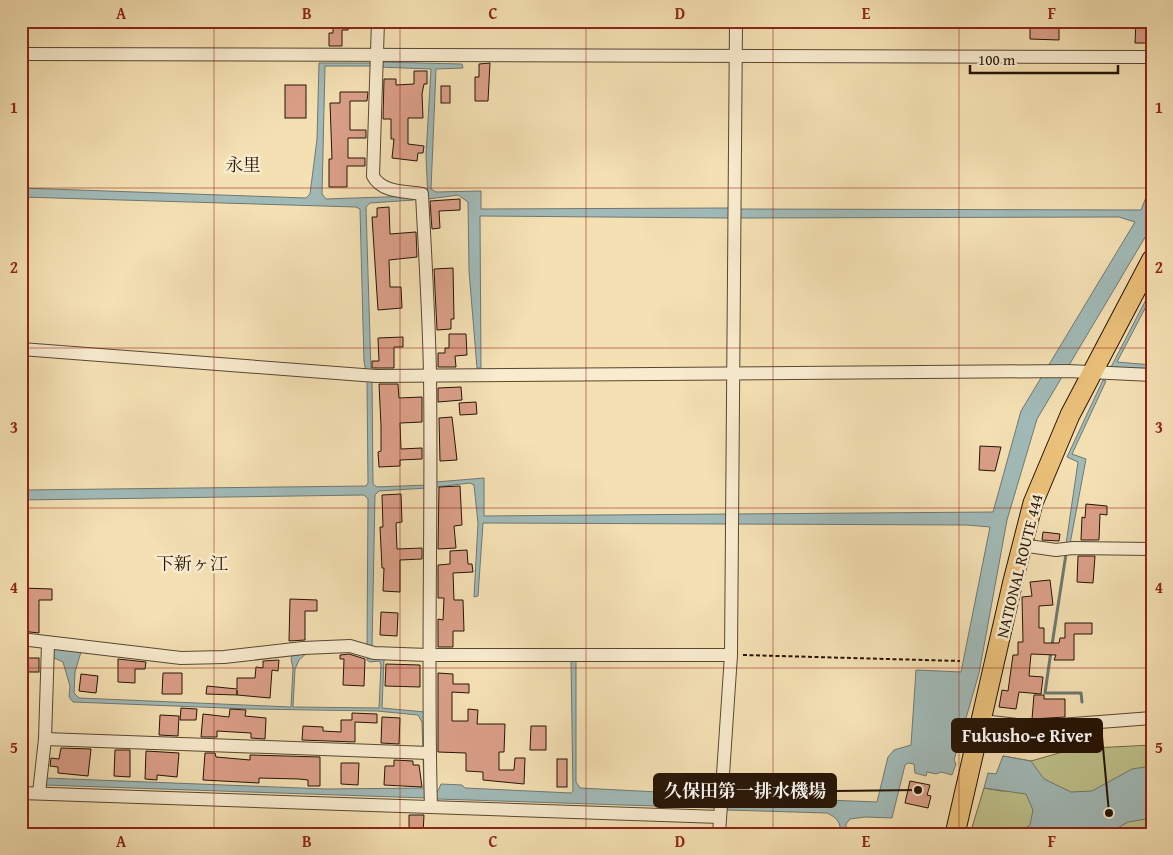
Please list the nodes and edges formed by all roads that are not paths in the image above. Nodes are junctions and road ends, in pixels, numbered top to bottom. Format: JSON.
{"nodes":[{"id":1,"x":378,"y":21,"type":"edge"},
{"id":2,"x":736,"y":21,"type":"edge"},
{"id":3,"x":21,"y":54,"type":"edge"},
{"id":4,"x":376,"y":54,"type":"junction"},
{"id":5,"x":734,"y":55,"type":"junction"},
{"id":6,"x":1152,"y":57,"type":"edge"},
{"id":7,"x":1152,"y":259,"type":"edge"},
{"id":8,"x":21,"y":349,"type":"edge"},
{"id":9,"x":732,"y":372,"type":"junction"},
{"id":10,"x":1093,"y":372,"type":"junction"},
{"id":11,"x":430,"y":374,"type":"junction"},
{"id":12,"x":1152,"y":375,"type":"edge"},
{"id":13,"x":1021,"y":545,"type":"junction"},
{"id":14,"x":1152,"y":549,"type":"edge"},
{"id":15,"x":21,"y":639,"type":"edge"},
{"id":16,"x":48,"y":644,"type":"junction"},
{"id":17,"x":731,"y":654,"type":"junction"},
{"id":18,"x":428,"y":655,"type":"junction"},
{"id":19,"x":1152,"y":718,"type":"edge"},
{"id":20,"x":982,"y":721,"type":"junction"},
{"id":21,"x":44,"y":739,"type":"junction"},
{"id":22,"x":430,"y":753,"type":"junction"},
{"id":23,"x":21,"y":793,"type":"edge"},
{"id":24,"x":39,"y":793,"type":"junction"},
{"id":25,"x":431,"y":806,"type":"junction"},
{"id":26,"x":720,"y":817,"type":"junction"},
{"id":27,"x":719,"y":834,"type":"edge"},
{"id":28,"x":955,"y":834,"type":"edge"}],
"edges":[{"from":1,"to":4,"type":"street"},
{"from":2,"to":5,"type":"street"},
{"from":3,"to":4,"type":"street"},
{"from":4,"to":5,"type":"street"},
{"from":4,"to":11,"type":"street"},
{"from":5,"to":6,"type":"street"},
{"from":5,"to":9,"type":"street"},
{"from":7,"to":10,"type":"highway","name":"NATIONAL ROUTE 444"},
{"from":8,"to":11,"type":"street"},
{"from":9,"to":10,"type":"street"},
{"from":9,"to":11,"type":"street"},
{"from":9,"to":17,"type":"street"},
{"from":10,"to":12,"type":"street"},
{"from":10,"to":13,"type":"highway","name":"NATIONAL ROUTE 444"},
{"from":11,"to":18,"type":"street"},
{"from":13,"to":14,"type":"street"},
{"from":13,"to":20,"type":"highway","name":"NATIONAL ROUTE 444"},
{"from":15,"to":16,"type":"street"},
{"from":16,"to":18,"type":"street"},
{"from":16,"to":21,"type":"street"},
{"from":17,"to":18,"type":"street"},
{"from":17,"to":26,"type":"street"},
{"from":18,"to":22,"type":"street"},
{"from":19,"to":20,"type":"street"},
{"from":20,"to":28,"type":"highway","name":"NATIONAL ROUTE 444"},
{"from":21,"to":22,"type":"street"},
{"from":21,"to":24,"type":"street"},
{"from":22,"to":25,"type":"street"},
{"from":23,"to":24,"type":"street"},
{"from":24,"to":25,"type":"street"},
{"from":25,"to":26,"type":"street"},
{"from":26,"to":27,"type":"street"}]}
